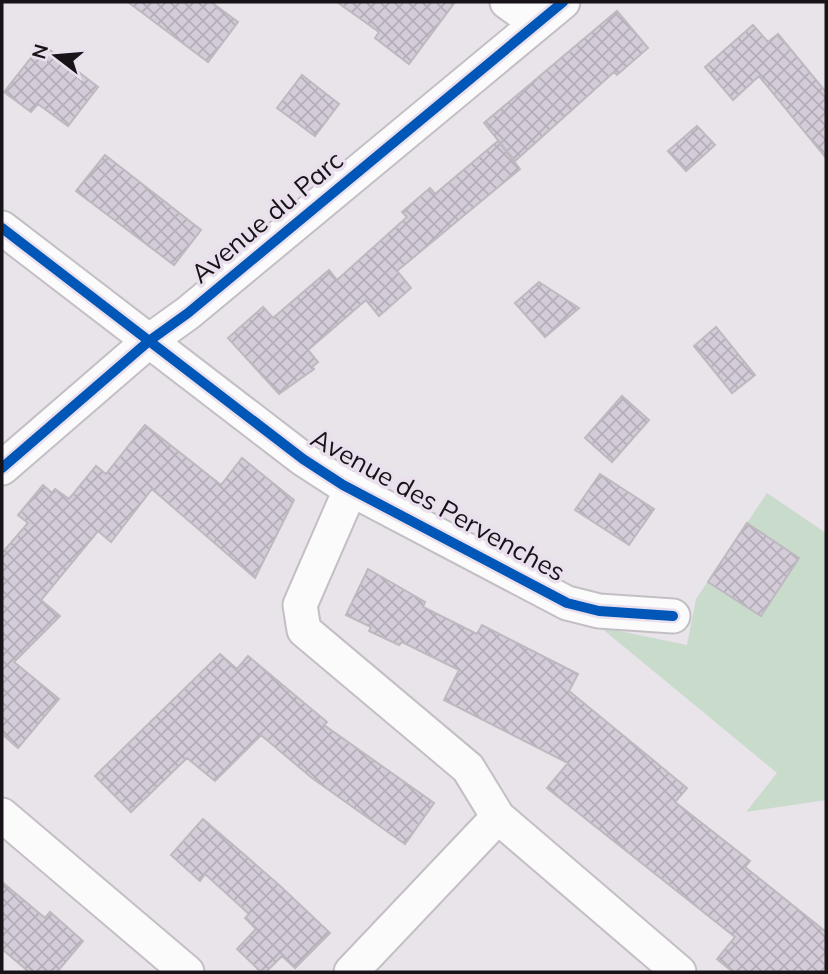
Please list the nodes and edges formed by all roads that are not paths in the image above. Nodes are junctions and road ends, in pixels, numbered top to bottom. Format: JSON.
{"nodes":[{"id":1,"x":507,"y":2,"type":"edge"},
{"id":2,"x":563,"y":2,"type":"edge"},
{"id":3,"x":536,"y":23,"type":"junction"},
{"id":4,"x":2,"y":228,"type":"edge"},
{"id":5,"x":149,"y":341,"type":"junction"},
{"id":6,"x":2,"y":468,"type":"edge"},
{"id":7,"x":351,"y":488,"type":"junction"},
{"id":8,"x":673,"y":616,"type":"dead end"},
{"id":9,"x":2,"y":815,"type":"edge"},
{"id":10,"x":498,"y":817,"type":"junction"},
{"id":11,"x":187,"y":972,"type":"edge"},
{"id":12,"x":351,"y":972,"type":"edge"},
{"id":13,"x":679,"y":972,"type":"edge"}],
"edges":[{"from":1,"to":3,"type":"street"},
{"from":2,"to":3,"type":"street","name":"Avenue du Parc"},
{"from":3,"to":5,"type":"street","name":"Avenue du Parc"},
{"from":4,"to":5,"type":"street","name":"Avenue des Pervenches"},
{"from":5,"to":6,"type":"street","name":"Avenue du Parc"},
{"from":5,"to":7,"type":"street","name":"Avenue des Pervenches"},
{"from":7,"to":8,"type":"street","name":"Avenue des Pervenches"},
{"from":7,"to":10,"type":"street"},
{"from":9,"to":11,"type":"street"},
{"from":10,"to":12,"type":"street"},
{"from":10,"to":13,"type":"street"}]}
